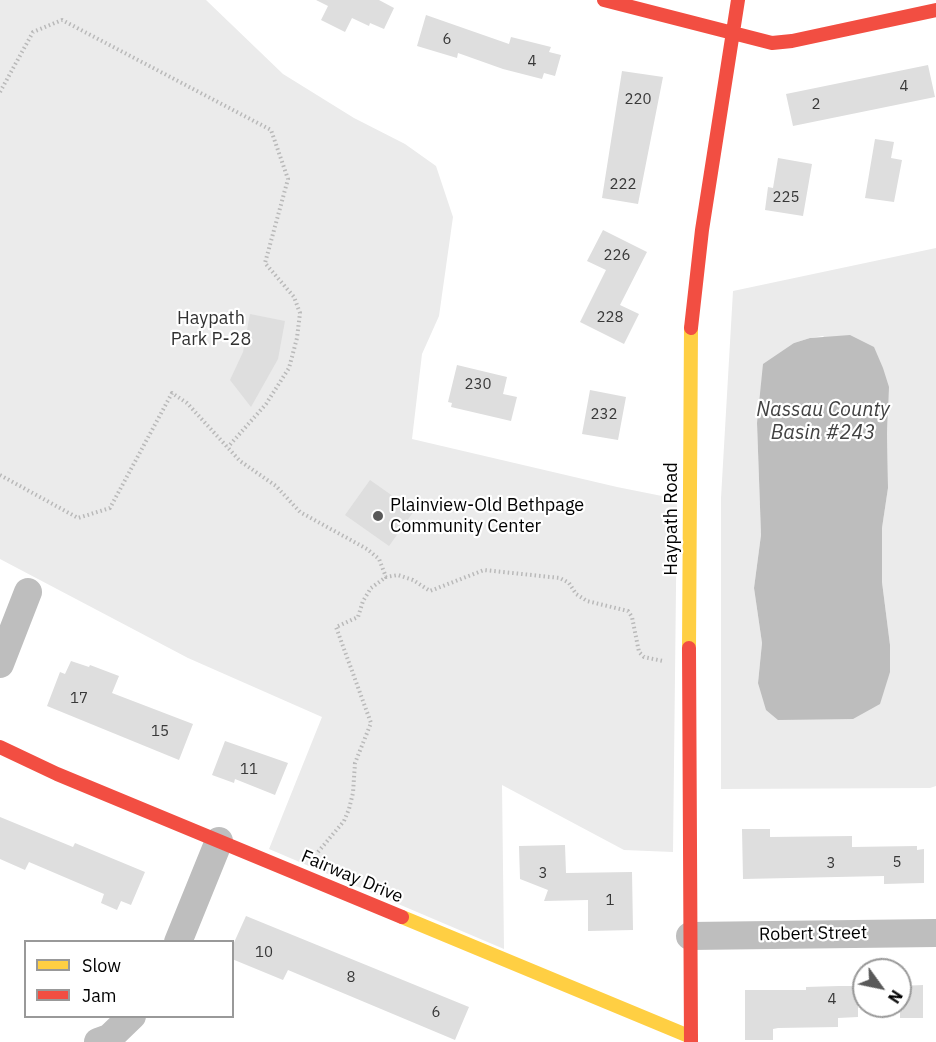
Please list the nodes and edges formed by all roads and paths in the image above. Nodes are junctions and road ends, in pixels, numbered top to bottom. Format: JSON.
{"nodes":[{"id":1,"x":604,"y":0,"type":"edge"},
{"id":2,"x":738,"y":0,"type":"edge"},
{"id":3,"x":936,"y":10,"type":"edge"},
{"id":4,"x":733,"y":33,"type":"junction"},
{"id":5,"x":0,"y":92,"type":"edge"},
{"id":6,"x":228,"y":447,"type":"junction"},
{"id":7,"x":0,"y":475,"type":"edge"},
{"id":8,"x":386,"y":577,"type":"junction"},
{"id":9,"x":28,"y":592,"type":"dead end"},
{"id":10,"x":0,"y":664,"type":"edge"},
{"id":11,"x":690,"y":665,"type":"junction"},
{"id":12,"x":0,"y":747,"type":"edge"},
{"id":13,"x":219,"y":841,"type":"junction"},
{"id":14,"x":305,"y":877,"type":"junction"},
{"id":15,"x":936,"y":933,"type":"edge"},
{"id":16,"x":690,"y":936,"type":"junction"},
{"id":17,"x":179,"y":940,"type":"edge"},
{"id":18,"x":131,"y":1018,"type":"edge"},
{"id":19,"x":691,"y":1040,"type":"edge"},
{"id":20,"x":98,"y":1042,"type":"edge"}],
"edges":[{"from":1,"to":4,"type":"street"},
{"from":2,"to":4,"type":"street","name":"Haypath Road"},
{"from":3,"to":4,"type":"street"},
{"from":4,"to":11,"type":"street","name":"Haypath Road"},
{"from":5,"to":6,"type":"path"},
{"from":6,"to":7,"type":"path"},
{"from":6,"to":8,"type":"path"},
{"from":8,"to":11,"type":"path"},
{"from":8,"to":14,"type":"path"},
{"from":9,"to":10,"type":"street"},
{"from":11,"to":16,"type":"street","name":"Haypath Road"},
{"from":12,"to":13,"type":"street","name":"Fairway Drive"},
{"from":13,"to":14,"type":"street","name":"Fairway Drive"},
{"from":13,"to":17,"type":"street"},
{"from":14,"to":19,"type":"street","name":"Fairway Drive"},
{"from":15,"to":16,"type":"street","name":"Robert Street"},
{"from":16,"to":19,"type":"street","name":"Haypath Road"},
{"from":18,"to":20,"type":"street"}]}
